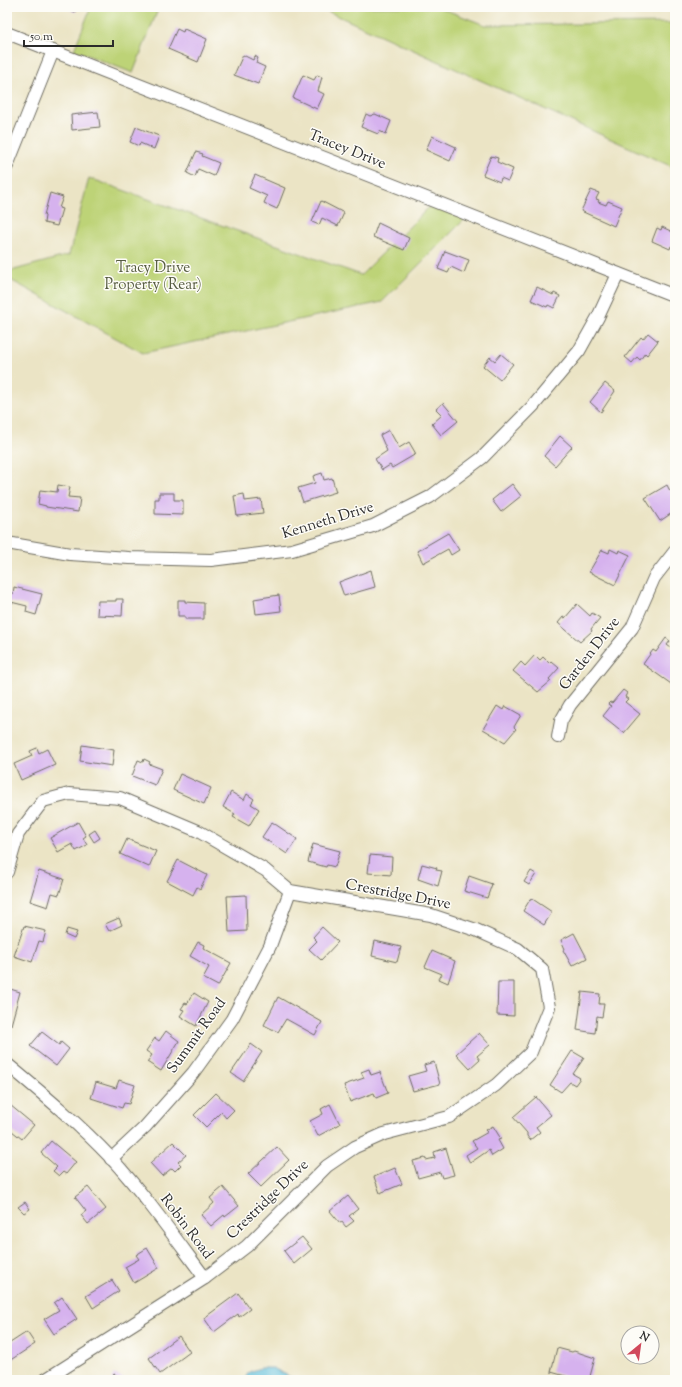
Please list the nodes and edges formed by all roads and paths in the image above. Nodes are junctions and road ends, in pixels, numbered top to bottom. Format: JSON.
{"nodes":[{"id":1,"x":7,"y":33,"type":"edge"},
{"id":2,"x":53,"y":51,"type":"junction"},
{"id":3,"x":7,"y":166,"type":"edge"},
{"id":4,"x":618,"y":274,"type":"junction"},
{"id":5,"x":675,"y":296,"type":"edge"},
{"id":6,"x":7,"y":543,"type":"edge"},
{"id":7,"x":675,"y":551,"type":"edge"},
{"id":8,"x":558,"y":737,"type":"dead end"},
{"id":9,"x":7,"y":872,"type":"edge"},
{"id":10,"x":290,"y":891,"type":"junction"},
{"id":11,"x":7,"y":1064,"type":"edge"},
{"id":12,"x":111,"y":1158,"type":"junction"},
{"id":13,"x":205,"y":1278,"type":"junction"},
{"id":14,"x":45,"y":1380,"type":"edge"}],
"edges":[{"from":1,"to":2,"type":"street","name":"Tracey Drive"},
{"from":2,"to":3,"type":"street"},
{"from":2,"to":4,"type":"street","name":"Tracey Drive"},
{"from":4,"to":5,"type":"street","name":"Tracey Drive"},
{"from":4,"to":6,"type":"street","name":"Kenneth Drive"},
{"from":7,"to":8,"type":"street","name":"Garden Drive"},
{"from":9,"to":10,"type":"street"},
{"from":10,"to":12,"type":"street","name":"Summit Road"},
{"from":10,"to":13,"type":"street","name":"Crestridge Drive"},
{"from":11,"to":12,"type":"street","name":"Robin Road"},
{"from":12,"to":13,"type":"street","name":"Robin Road"},
{"from":13,"to":14,"type":"street","name":"Robin Road"}]}
